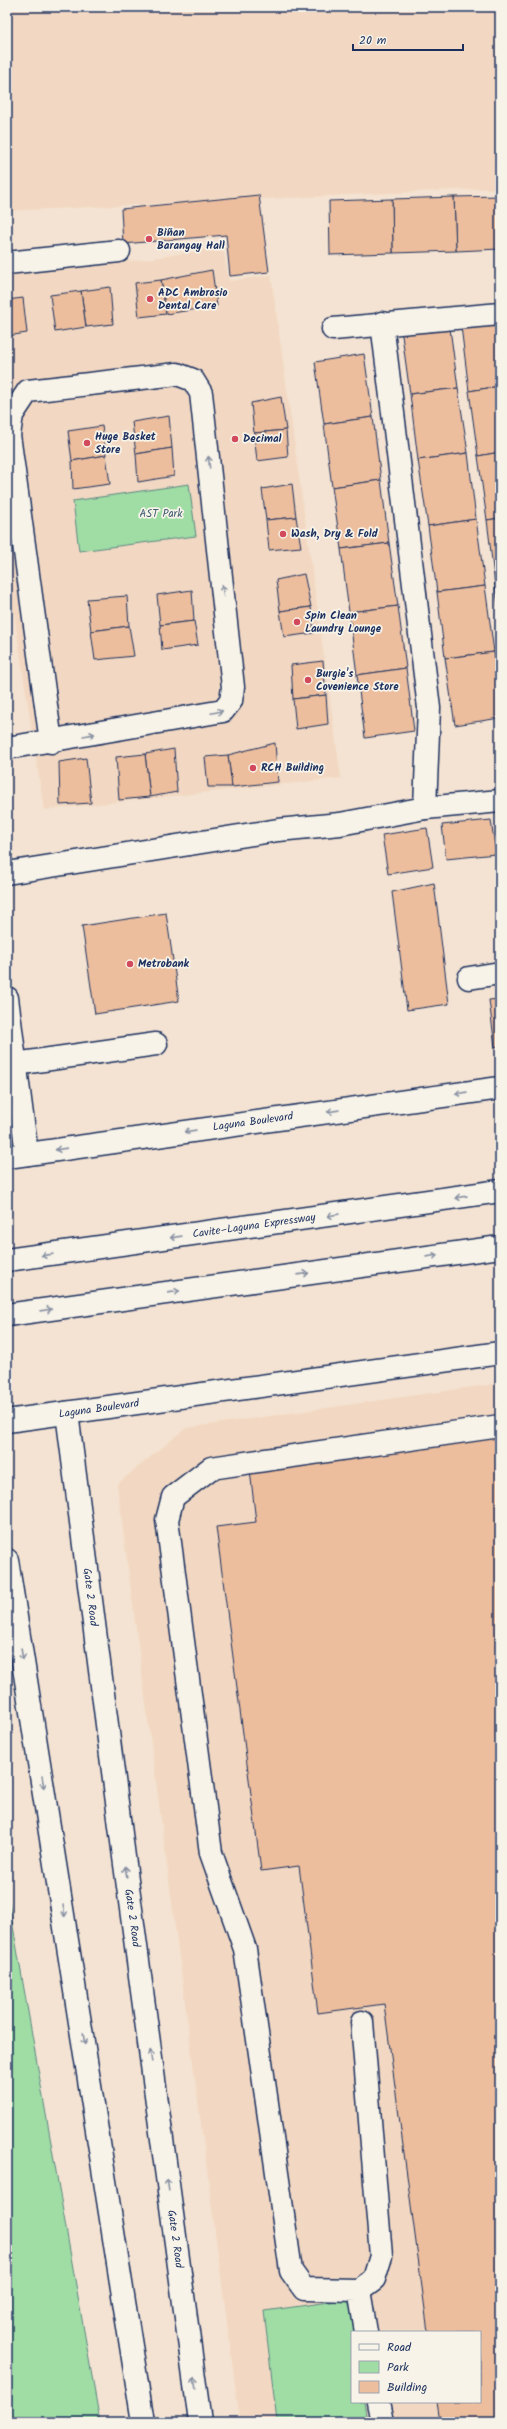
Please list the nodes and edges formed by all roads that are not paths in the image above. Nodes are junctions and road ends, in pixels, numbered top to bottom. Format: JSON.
{"nodes":[{"id":1,"x":119,"y":251,"type":"dead end"},
{"id":2,"x":7,"y":263,"type":"edge"},
{"id":3,"x":500,"y":314,"type":"edge"},
{"id":4,"x":382,"y":323,"type":"junction"},
{"id":5,"x":333,"y":329,"type":"dead end"},
{"id":6,"x":51,"y":742,"type":"junction"},
{"id":7,"x":7,"y":748,"type":"edge"},
{"id":8,"x":500,"y":801,"type":"edge"},
{"id":9,"x":425,"y":808,"type":"junction"},
{"id":10,"x":7,"y":873,"type":"edge"},
{"id":11,"x":500,"y":973,"type":"edge"},
{"id":12,"x":469,"y":978,"type":"dead end"},
{"id":13,"x":7,"y":998,"type":"edge"},
{"id":14,"x":156,"y":1044,"type":"dead end"},
{"id":15,"x":15,"y":1064,"type":"junction"},
{"id":16,"x":500,"y":1088,"type":"edge"},
{"id":17,"x":17,"y":1156,"type":"edge"},
{"id":18,"x":500,"y":1191,"type":"edge"},
{"id":19,"x":500,"y":1247,"type":"edge"},
{"id":20,"x":7,"y":1260,"type":"edge"},
{"id":21,"x":7,"y":1315,"type":"edge"},
{"id":22,"x":500,"y":1353,"type":"edge"},
{"id":23,"x":68,"y":1413,"type":"junction"},
{"id":24,"x":7,"y":1421,"type":"edge"},
{"id":25,"x":500,"y":1426,"type":"edge"},
{"id":26,"x":7,"y":1560,"type":"edge"},
{"id":27,"x":362,"y":2022,"type":"dead end"},
{"id":28,"x":359,"y":2290,"type":"junction"},
{"id":29,"x":366,"y":2331,"type":"edge"},
{"id":30,"x":378,"y":2403,"type":"edge"},
{"id":31,"x":143,"y":2422,"type":"edge"},
{"id":32,"x":200,"y":2422,"type":"edge"},
{"id":33,"x":382,"y":2422,"type":"edge"}],
"edges":[{"from":1,"to":2,"type":"main road"},
{"from":3,"to":4,"type":"main road"},
{"from":4,"to":5,"type":"main road"},
{"from":4,"to":9,"type":"main road"},
{"from":6,"to":6,"type":"main road","one_way":true},
{"from":6,"to":7,"type":"main road"},
{"from":8,"to":9,"type":"main road"},
{"from":9,"to":10,"type":"main road"},
{"from":11,"to":12,"type":"main road"},
{"from":13,"to":15,"type":"main road"},
{"from":14,"to":15,"type":"main road"},
{"from":15,"to":17,"type":"main road"},
{"from":16,"to":17,"type":"main road","name":"Laguna Boulevard","one_way":true},
{"from":18,"to":20,"type":"main road","name":"Cavite–Laguna Expressway","one_way":true},
{"from":21,"to":19,"type":"main road","one_way":true},
{"from":22,"to":23,"type":"main road","name":"Laguna Boulevard"},
{"from":23,"to":24,"type":"main road","name":"Laguna Boulevard"},
{"from":32,"to":23,"type":"main road","name":"Gate 2 Road","one_way":true},
{"from":25,"to":28,"type":"main road"},
{"from":26,"to":31,"type":"main road","one_way":true},
{"from":27,"to":28,"type":"main road"},
{"from":28,"to":29,"type":"main road"},
{"from":30,"to":33,"type":"main road"}]}
